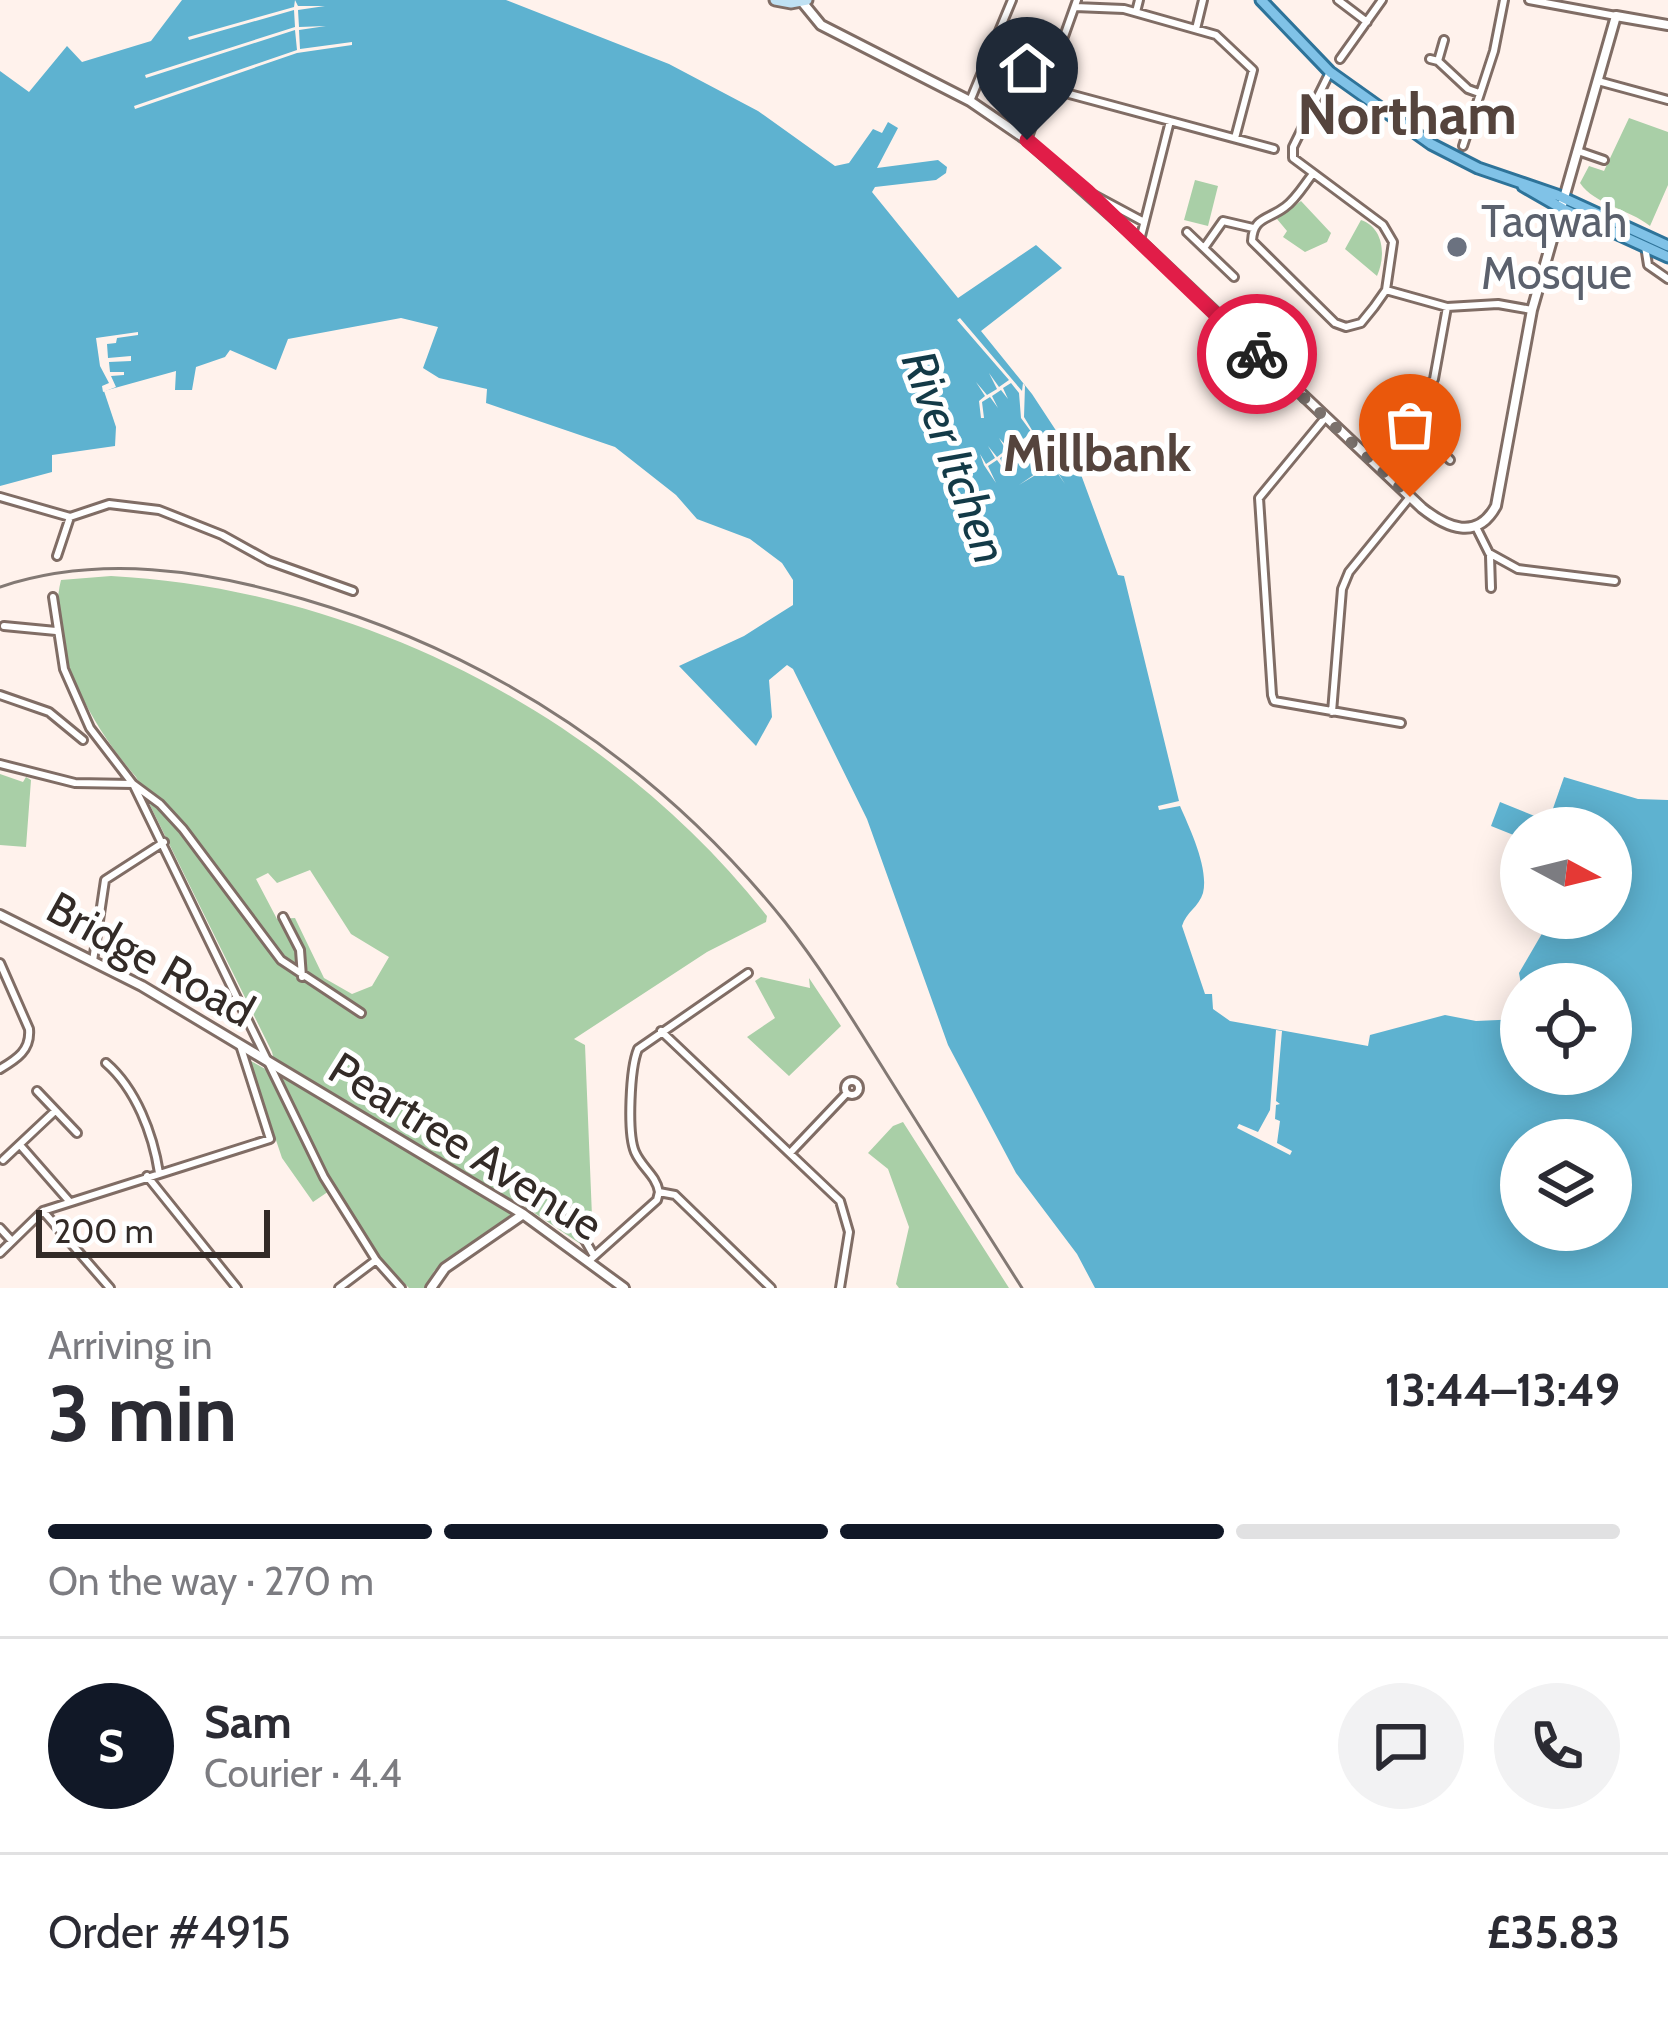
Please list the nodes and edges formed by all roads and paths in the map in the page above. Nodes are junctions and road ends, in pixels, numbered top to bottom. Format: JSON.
{"nodes":[{"id":1,"x":776,"y":0,"type":"edge"},
{"id":2,"x":1012,"y":0,"type":"edge"},
{"id":3,"x":1139,"y":0,"type":"edge"},
{"id":4,"x":1203,"y":0,"type":"edge"},
{"id":5,"x":1261,"y":0,"type":"edge"},
{"id":6,"x":1338,"y":0,"type":"edge"},
{"id":7,"x":1382,"y":0,"type":"edge"},
{"id":8,"x":1504,"y":0,"type":"edge"},
{"id":9,"x":1528,"y":0,"type":"edge"},
{"id":10,"x":805,"y":2,"type":"edge"},
{"id":11,"x":1076,"y":3,"type":"edge"},
{"id":12,"x":1136,"y":13,"type":"junction"},
{"id":13,"x":1616,"y":16,"type":"junction"},
{"id":14,"x":1367,"y":22,"type":"junction"},
{"id":15,"x":1668,"y":25,"type":"edge"},
{"id":16,"x":1196,"y":29,"type":"junction"},
{"id":17,"x":1444,"y":40,"type":"dead end"},
{"id":18,"x":1340,"y":59,"type":"dead end"},
{"id":19,"x":1330,"y":72,"type":"junction"},
{"id":20,"x":1598,"y":81,"type":"junction"},
{"id":21,"x":1047,"y":88,"type":"junction"},
{"id":22,"x":1479,"y":93,"type":"junction"},
{"id":23,"x":1668,"y":100,"type":"edge"},
{"id":24,"x":970,"y":101,"type":"junction"},
{"id":25,"x":1170,"y":121,"type":"junction"},
{"id":26,"x":1235,"y":138,"type":"junction"},
{"id":27,"x":1027,"y":140,"type":"junction"},
{"id":28,"x":1463,"y":146,"type":"dead end"},
{"id":29,"x":1274,"y":149,"type":"dead end"},
{"id":30,"x":1578,"y":151,"type":"junction"},
{"id":31,"x":1604,"y":160,"type":"dead end"},
{"id":32,"x":1312,"y":175,"type":"junction"},
{"id":33,"x":1087,"y":191,"type":"junction"},
{"id":34,"x":1565,"y":204,"type":"junction"},
{"id":35,"x":1144,"y":222,"type":"junction"},
{"id":36,"x":1252,"y":228,"type":"junction"},
{"id":37,"x":1187,"y":232,"type":"dead end"},
{"id":38,"x":1140,"y":241,"type":"junction"},
{"id":39,"x":1646,"y":241,"type":"junction"},
{"id":40,"x":1668,"y":246,"type":"edge"},
{"id":41,"x":1204,"y":248,"type":"junction"},
{"id":42,"x":1668,"y":257,"type":"edge"},
{"id":43,"x":1234,"y":278,"type":"dead end"},
{"id":44,"x":1668,"y":279,"type":"edge"},
{"id":45,"x":1386,"y":290,"type":"junction"},
{"id":46,"x":1447,"y":307,"type":"junction"},
{"id":47,"x":1532,"y":310,"type":"junction"},
{"id":48,"x":1405,"y":414,"type":"junction"},
{"id":49,"x":1325,"y":418,"type":"junction"},
{"id":50,"x":1398,"y":421,"type":"dead end"},
{"id":51,"x":1450,"y":460,"type":"dead end"},
{"id":52,"x":0,"y":497,"type":"edge"},
{"id":53,"x":1410,"y":497,"type":"junction"},
{"id":54,"x":70,"y":517,"type":"junction"},
{"id":55,"x":1476,"y":527,"type":"junction"},
{"id":56,"x":1489,"y":553,"type":"junction"},
{"id":57,"x":57,"y":556,"type":"dead end"},
{"id":58,"x":1615,"y":581,"type":"dead end"},
{"id":59,"x":1491,"y":588,"type":"dead end"},
{"id":60,"x":353,"y":591,"type":"dead end"},
{"id":61,"x":53,"y":596,"type":"dead end"},
{"id":62,"x":4,"y":626,"type":"dead end"},
{"id":63,"x":56,"y":631,"type":"junction"},
{"id":64,"x":0,"y":695,"type":"edge"},
{"id":65,"x":1332,"y":712,"type":"junction"},
{"id":66,"x":1401,"y":723,"type":"dead end"},
{"id":67,"x":83,"y":740,"type":"dead end"},
{"id":68,"x":0,"y":764,"type":"edge"},
{"id":69,"x":133,"y":784,"type":"junction"},
{"id":70,"x":160,"y":804,"type":"junction"},
{"id":71,"x":147,"y":812,"type":"junction"},
{"id":72,"x":164,"y":842,"type":"junction"},
{"id":73,"x":0,"y":915,"type":"edge"},
{"id":74,"x":284,"y":917,"type":"dead end"},
{"id":75,"x":93,"y":961,"type":"junction"},
{"id":76,"x":0,"y":963,"type":"edge"},
{"id":77,"x":748,"y":973,"type":"dead end"},
{"id":78,"x":302,"y":977,"type":"junction"},
{"id":79,"x":361,"y":1012,"type":"dead end"},
{"id":80,"x":661,"y":1031,"type":"junction"},
{"id":81,"x":240,"y":1045,"type":"junction"},
{"id":82,"x":106,"y":1063,"type":"dead end"},
{"id":83,"x":269,"y":1063,"type":"junction"},
{"id":84,"x":0,"y":1069,"type":"edge"},
{"id":85,"x":38,"y":1091,"type":"dead end"},
{"id":86,"x":847,"y":1093,"type":"dead end"},
{"id":87,"x":56,"y":1111,"type":"junction"},
{"id":88,"x":76,"y":1133,"type":"dead end"},
{"id":89,"x":20,"y":1145,"type":"junction"},
{"id":90,"x":790,"y":1153,"type":"junction"},
{"id":91,"x":3,"y":1160,"type":"edge"},
{"id":92,"x":159,"y":1173,"type":"junction"},
{"id":93,"x":147,"y":1176,"type":"junction"},
{"id":94,"x":659,"y":1192,"type":"junction"},
{"id":95,"x":69,"y":1201,"type":"junction"},
{"id":96,"x":564,"y":1203,"type":"dead end"},
{"id":97,"x":43,"y":1211,"type":"junction"},
{"id":98,"x":523,"y":1214,"type":"junction"},
{"id":99,"x":0,"y":1228,"type":"edge"},
{"id":100,"x":11,"y":1240,"type":"junction"},
{"id":101,"x":0,"y":1253,"type":"edge"},
{"id":102,"x":592,"y":1258,"type":"junction"},
{"id":103,"x":376,"y":1260,"type":"junction"},
{"id":104,"x":342,"y":1287,"type":"edge"},
{"id":105,"x":110,"y":1288,"type":"edge"},
{"id":106,"x":237,"y":1288,"type":"edge"},
{"id":107,"x":401,"y":1288,"type":"edge"},
{"id":108,"x":431,"y":1288,"type":"edge"},
{"id":109,"x":624,"y":1288,"type":"edge"},
{"id":110,"x":771,"y":1288,"type":"edge"},
{"id":111,"x":840,"y":1288,"type":"edge"}],
"edges":[{"from":1,"to":10,"type":"main road"},
{"from":2,"to":24,"type":"street"},
{"from":3,"to":12,"type":"street"},
{"from":4,"to":16,"type":"street"},
{"from":5,"to":19,"type":"main road"},
{"from":6,"to":14,"type":"street"},
{"from":7,"to":14,"type":"street"},
{"from":8,"to":22,"type":"street"},
{"from":9,"to":13,"type":"street"},
{"from":10,"to":24,"type":"street"},
{"from":11,"to":12,"type":"street"},
{"from":11,"to":21,"type":"street"},
{"from":12,"to":16,"type":"street"},
{"from":13,"to":15,"type":"street"},
{"from":13,"to":20,"type":"street"},
{"from":14,"to":18,"type":"street"},
{"from":16,"to":26,"type":"street"},
{"from":17,"to":22,"type":"street"},
{"from":19,"to":32,"type":"street"},
{"from":19,"to":34,"type":"main road"},
{"from":20,"to":23,"type":"street"},
{"from":20,"to":30,"type":"street"},
{"from":21,"to":25,"type":"street"},
{"from":21,"to":27,"type":"street"},
{"from":22,"to":28,"type":"street"},
{"from":24,"to":27,"type":"street"},
{"from":25,"to":26,"type":"street"},
{"from":25,"to":35,"type":"street"},
{"from":26,"to":29,"type":"street"},
{"from":27,"to":33,"type":"street"},
{"from":30,"to":31,"type":"street"},
{"from":30,"to":34,"type":"street"},
{"from":32,"to":36,"type":"street"},
{"from":32,"to":45,"type":"street"},
{"from":33,"to":35,"type":"street"},
{"from":33,"to":38,"type":"street"},
{"from":34,"to":39,"type":"main road"},
{"from":34,"to":47,"type":"street"},
{"from":35,"to":38,"type":"street"},
{"from":36,"to":41,"type":"street"},
{"from":36,"to":45,"type":"street"},
{"from":37,"to":41,"type":"street"},
{"from":38,"to":49,"type":"street"},
{"from":39,"to":40,"type":"main road"},
{"from":39,"to":42,"type":"main road"},
{"from":39,"to":44,"type":"street"},
{"from":41,"to":43,"type":"street"},
{"from":45,"to":46,"type":"street"},
{"from":46,"to":47,"type":"street"},
{"from":46,"to":48,"type":"street"},
{"from":47,"to":55,"type":"street"},
{"from":48,"to":50,"type":"street"},
{"from":48,"to":51,"type":"street"},
{"from":49,"to":53,"type":"street"},
{"from":49,"to":65,"type":"street"},
{"from":52,"to":54,"type":"street"},
{"from":53,"to":55,"type":"street"},
{"from":53,"to":65,"type":"street"},
{"from":54,"to":57,"type":"street"},
{"from":54,"to":60,"type":"street"},
{"from":55,"to":56,"type":"street"},
{"from":56,"to":58,"type":"street"},
{"from":56,"to":59,"type":"street"},
{"from":61,"to":63,"type":"street"},
{"from":62,"to":63,"type":"street"},
{"from":63,"to":69,"type":"street"},
{"from":64,"to":67,"type":"street"},
{"from":65,"to":66,"type":"street"},
{"from":68,"to":69,"type":"street"},
{"from":69,"to":70,"type":"street"},
{"from":69,"to":71,"type":"street"},
{"from":70,"to":71,"type":"street"},
{"from":70,"to":78,"type":"street"},
{"from":71,"to":72,"type":"street"},
{"from":72,"to":75,"type":"street"},
{"from":72,"to":83,"type":"street"},
{"from":73,"to":75,"type":"street","name":"Bridge Road"},
{"from":74,"to":78,"type":"street"},
{"from":75,"to":81,"type":"street","name":"Bridge Road"},
{"from":76,"to":84,"type":"street"},
{"from":77,"to":80,"type":"street"},
{"from":78,"to":79,"type":"street"},
{"from":80,"to":90,"type":"street"},
{"from":80,"to":94,"type":"street"},
{"from":81,"to":83,"type":"street","name":"Bridge Road"},
{"from":81,"to":92,"type":"street"},
{"from":82,"to":92,"type":"street"},
{"from":83,"to":98,"type":"street","name":"Peartree Avenue"},
{"from":83,"to":103,"type":"street"},
{"from":85,"to":87,"type":"street"},
{"from":86,"to":90,"type":"street"},
{"from":87,"to":88,"type":"street"},
{"from":87,"to":89,"type":"street"},
{"from":89,"to":91,"type":"street"},
{"from":89,"to":95,"type":"street"},
{"from":90,"to":111,"type":"street"},
{"from":92,"to":93,"type":"street"},
{"from":93,"to":95,"type":"street"},
{"from":93,"to":106,"type":"street"},
{"from":94,"to":102,"type":"street"},
{"from":94,"to":110,"type":"street"},
{"from":95,"to":97,"type":"street"},
{"from":96,"to":102,"type":"street"},
{"from":97,"to":100,"type":"street"},
{"from":97,"to":105,"type":"street"},
{"from":98,"to":102,"type":"street","name":"Peartree Avenue"},
{"from":98,"to":108,"type":"street"},
{"from":99,"to":100,"type":"street"},
{"from":100,"to":101,"type":"street"},
{"from":102,"to":109,"type":"street","name":"Peartree Avenue"},
{"from":103,"to":104,"type":"street"},
{"from":103,"to":107,"type":"street"}]}
